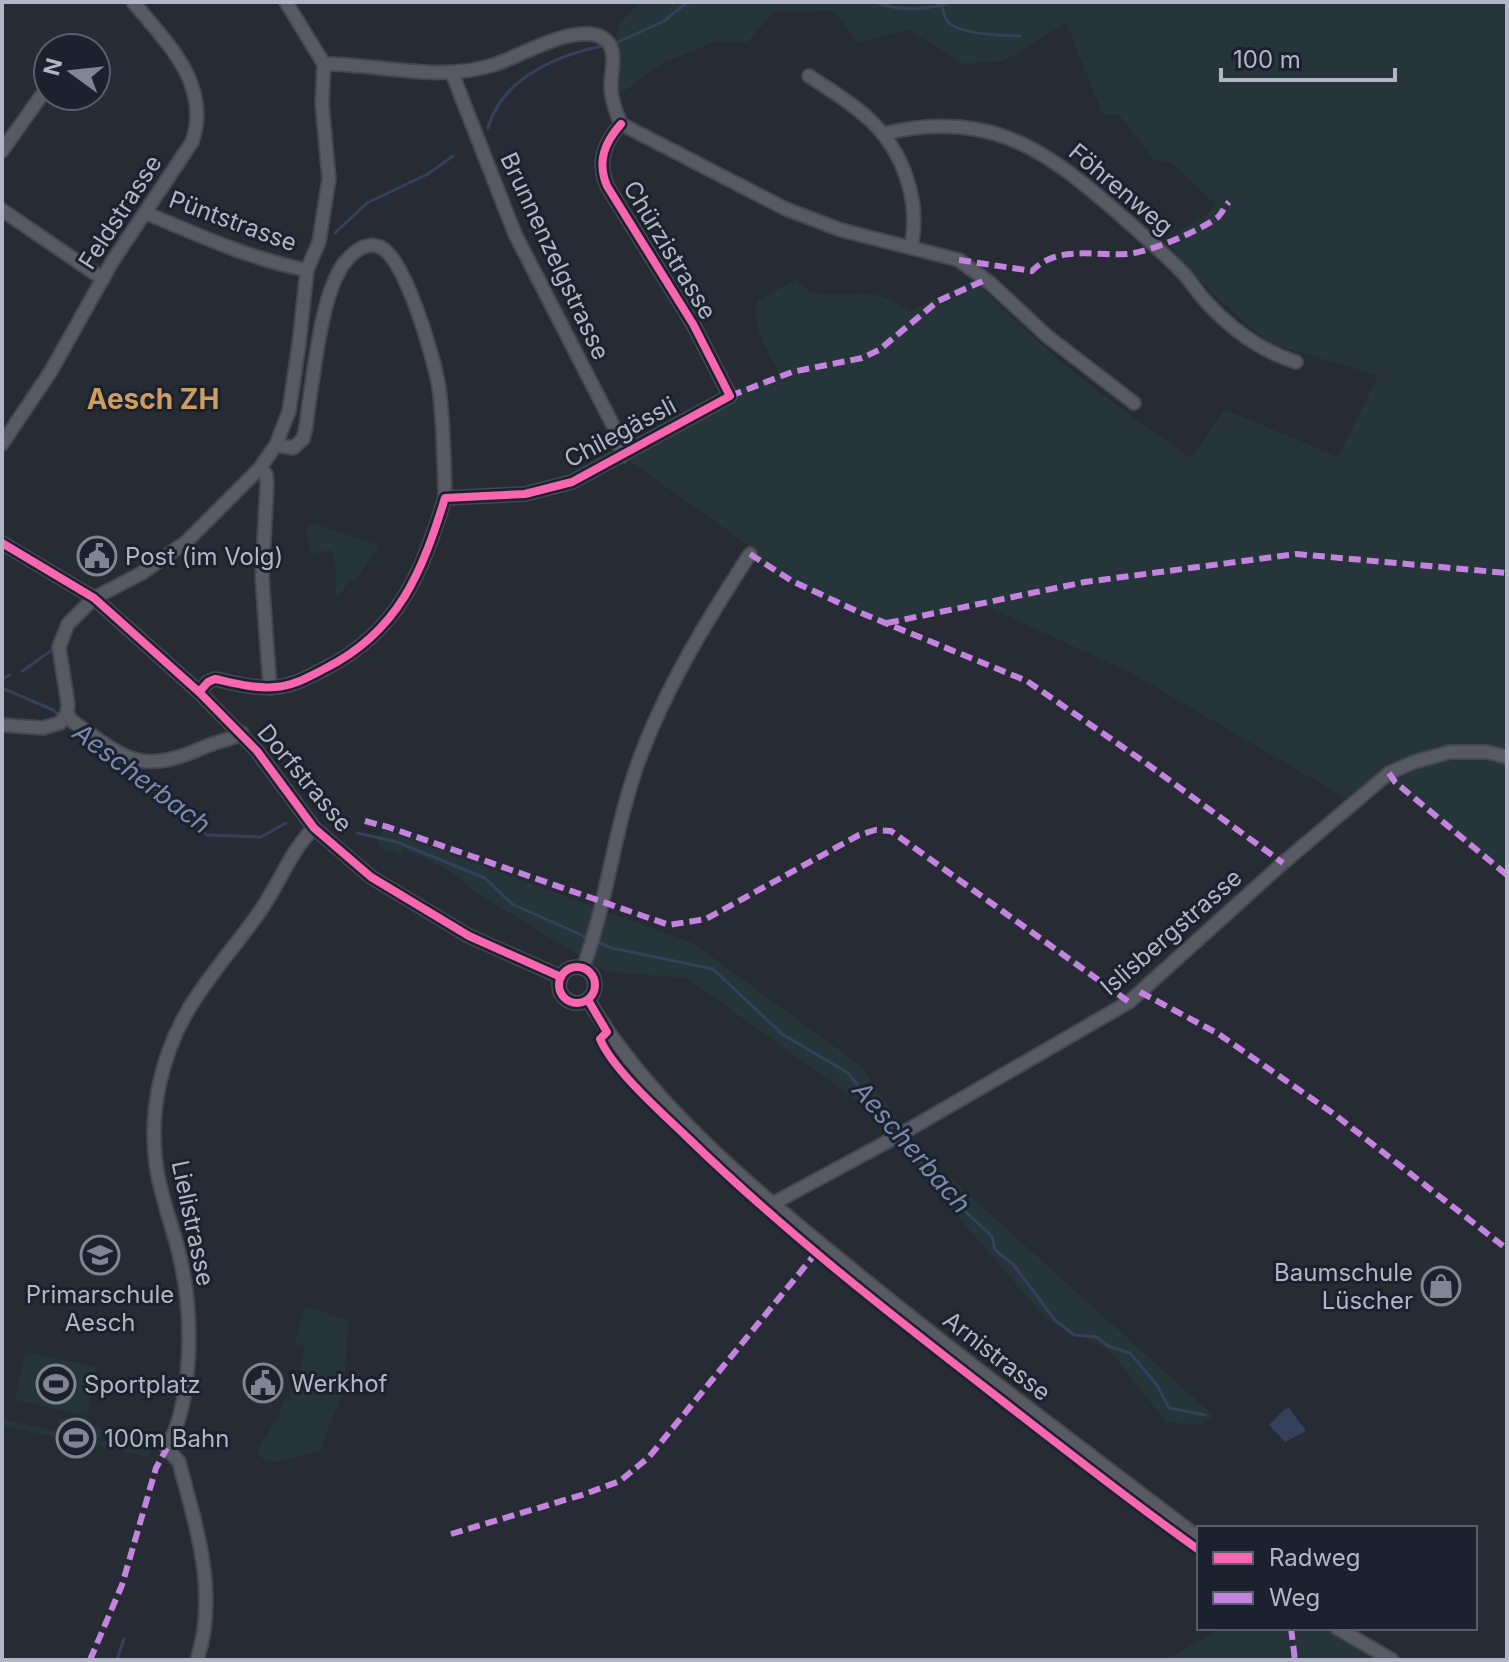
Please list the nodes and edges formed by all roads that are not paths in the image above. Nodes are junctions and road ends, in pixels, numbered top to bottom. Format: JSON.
{"nodes":[{"id":1,"x":133,"y":2,"type":"edge"},
{"id":2,"x":286,"y":2,"type":"edge"},
{"id":3,"x":324,"y":64,"type":"junction"},
{"id":4,"x":452,"y":73,"type":"junction"},
{"id":5,"x":809,"y":76,"type":"dead end"},
{"id":6,"x":32,"y":109,"type":"edge"},
{"id":7,"x":621,"y":124,"type":"junction"},
{"id":8,"x":883,"y":134,"type":"junction"},
{"id":9,"x":2,"y":151,"type":"edge"},
{"id":10,"x":2,"y":210,"type":"edge"},
{"id":11,"x":146,"y":213,"type":"junction"},
{"id":12,"x":911,"y":246,"type":"junction"},
{"id":13,"x":307,"y":270,"type":"junction"},
{"id":14,"x":103,"y":279,"type":"junction"},
{"id":15,"x":1296,"y":362,"type":"dead end"},
{"id":16,"x":730,"y":396,"type":"joint"},
{"id":17,"x":1134,"y":403,"type":"dead end"},
{"id":18,"x":4,"y":435,"type":"edge"},
{"id":19,"x":276,"y":445,"type":"junction"},
{"id":20,"x":622,"y":456,"type":"junction"},
{"id":21,"x":260,"y":468,"type":"junction"},
{"id":22,"x":445,"y":498,"type":"junction"},
{"id":23,"x":2,"y":543,"type":"edge"},
{"id":24,"x":750,"y":554,"type":"dead end"},
{"id":25,"x":94,"y":598,"type":"junction"},
{"id":26,"x":270,"y":688,"type":"junction"},
{"id":27,"x":199,"y":692,"type":"junction"},
{"id":28,"x":64,"y":719,"type":"junction"},
{"id":29,"x":2,"y":725,"type":"edge"},
{"id":30,"x":242,"y":733,"type":"junction"},
{"id":31,"x":1507,"y":757,"type":"edge"},
{"id":32,"x":314,"y":828,"type":"junction"},
{"id":33,"x":583,"y":968,"type":"junction"},
{"id":34,"x":561,"y":977,"type":"junction"},
{"id":35,"x":588,"y":1000,"type":"junction"},
{"id":36,"x":772,"y":1204,"type":"junction"},
{"id":37,"x":1197,"y":1536,"type":"edge"},
{"id":38,"x":1340,"y":1630,"type":"edge"},
{"id":39,"x":197,"y":1660,"type":"edge"},
{"id":40,"x":1392,"y":1660,"type":"edge"}],
"edges":[{"from":1,"to":11,"type":"street","name":"Feldstrasse"},
{"from":2,"to":3,"type":"street"},
{"from":3,"to":4,"type":"street"},
{"from":3,"to":13,"type":"street"},
{"from":4,"to":7,"type":"street"},
{"from":4,"to":20,"type":"street","name":"Brunnenzelgstrasse"},
{"from":5,"to":8,"type":"street"},
{"from":6,"to":9,"type":"street"},
{"from":7,"to":12,"type":"street"},
{"from":7,"to":16,"type":"street","name":"Chürzistrasse"},
{"from":8,"to":12,"type":"street"},
{"from":8,"to":15,"type":"street","name":"Föhrenweg"},
{"from":10,"to":14,"type":"street"},
{"from":11,"to":13,"type":"street","name":"Püntstrasse"},
{"from":11,"to":14,"type":"street","name":"Feldstrasse"},
{"from":12,"to":17,"type":"street"},
{"from":13,"to":19,"type":"street"},
{"from":14,"to":18,"type":"street","name":"Feldstrasse"},
{"from":16,"to":20,"type":"street","name":"Chilegässli"},
{"from":19,"to":21,"type":"street"},
{"from":19,"to":22,"type":"street"},
{"from":20,"to":22,"type":"street","name":"Chilegässli"},
{"from":21,"to":25,"type":"street"},
{"from":21,"to":26,"type":"street"},
{"from":22,"to":26,"type":"street"},
{"from":23,"to":25,"type":"street","name":"Dorfstrasse"},
{"from":24,"to":33,"type":"street"},
{"from":25,"to":27,"type":"street","name":"Dorfstrasse"},
{"from":25,"to":28,"type":"street"},
{"from":26,"to":27,"type":"street"},
{"from":27,"to":30,"type":"street","name":"Dorfstrasse"},
{"from":28,"to":29,"type":"street"},
{"from":28,"to":30,"type":"street"},
{"from":30,"to":32,"type":"street","name":"Dorfstrasse"},
{"from":31,"to":36,"type":"street","name":"Islisbergstrasse"},
{"from":32,"to":34,"type":"street","name":"Dorfstrasse"},
{"from":32,"to":39,"type":"street","name":"Lielistrasse"},
{"from":33,"to":34,"type":"street"},
{"from":33,"to":35,"type":"street"},
{"from":34,"to":35,"type":"street"},
{"from":35,"to":36,"type":"street"},
{"from":36,"to":37,"type":"street","name":"Arnistrasse"},
{"from":38,"to":40,"type":"street"}]}
